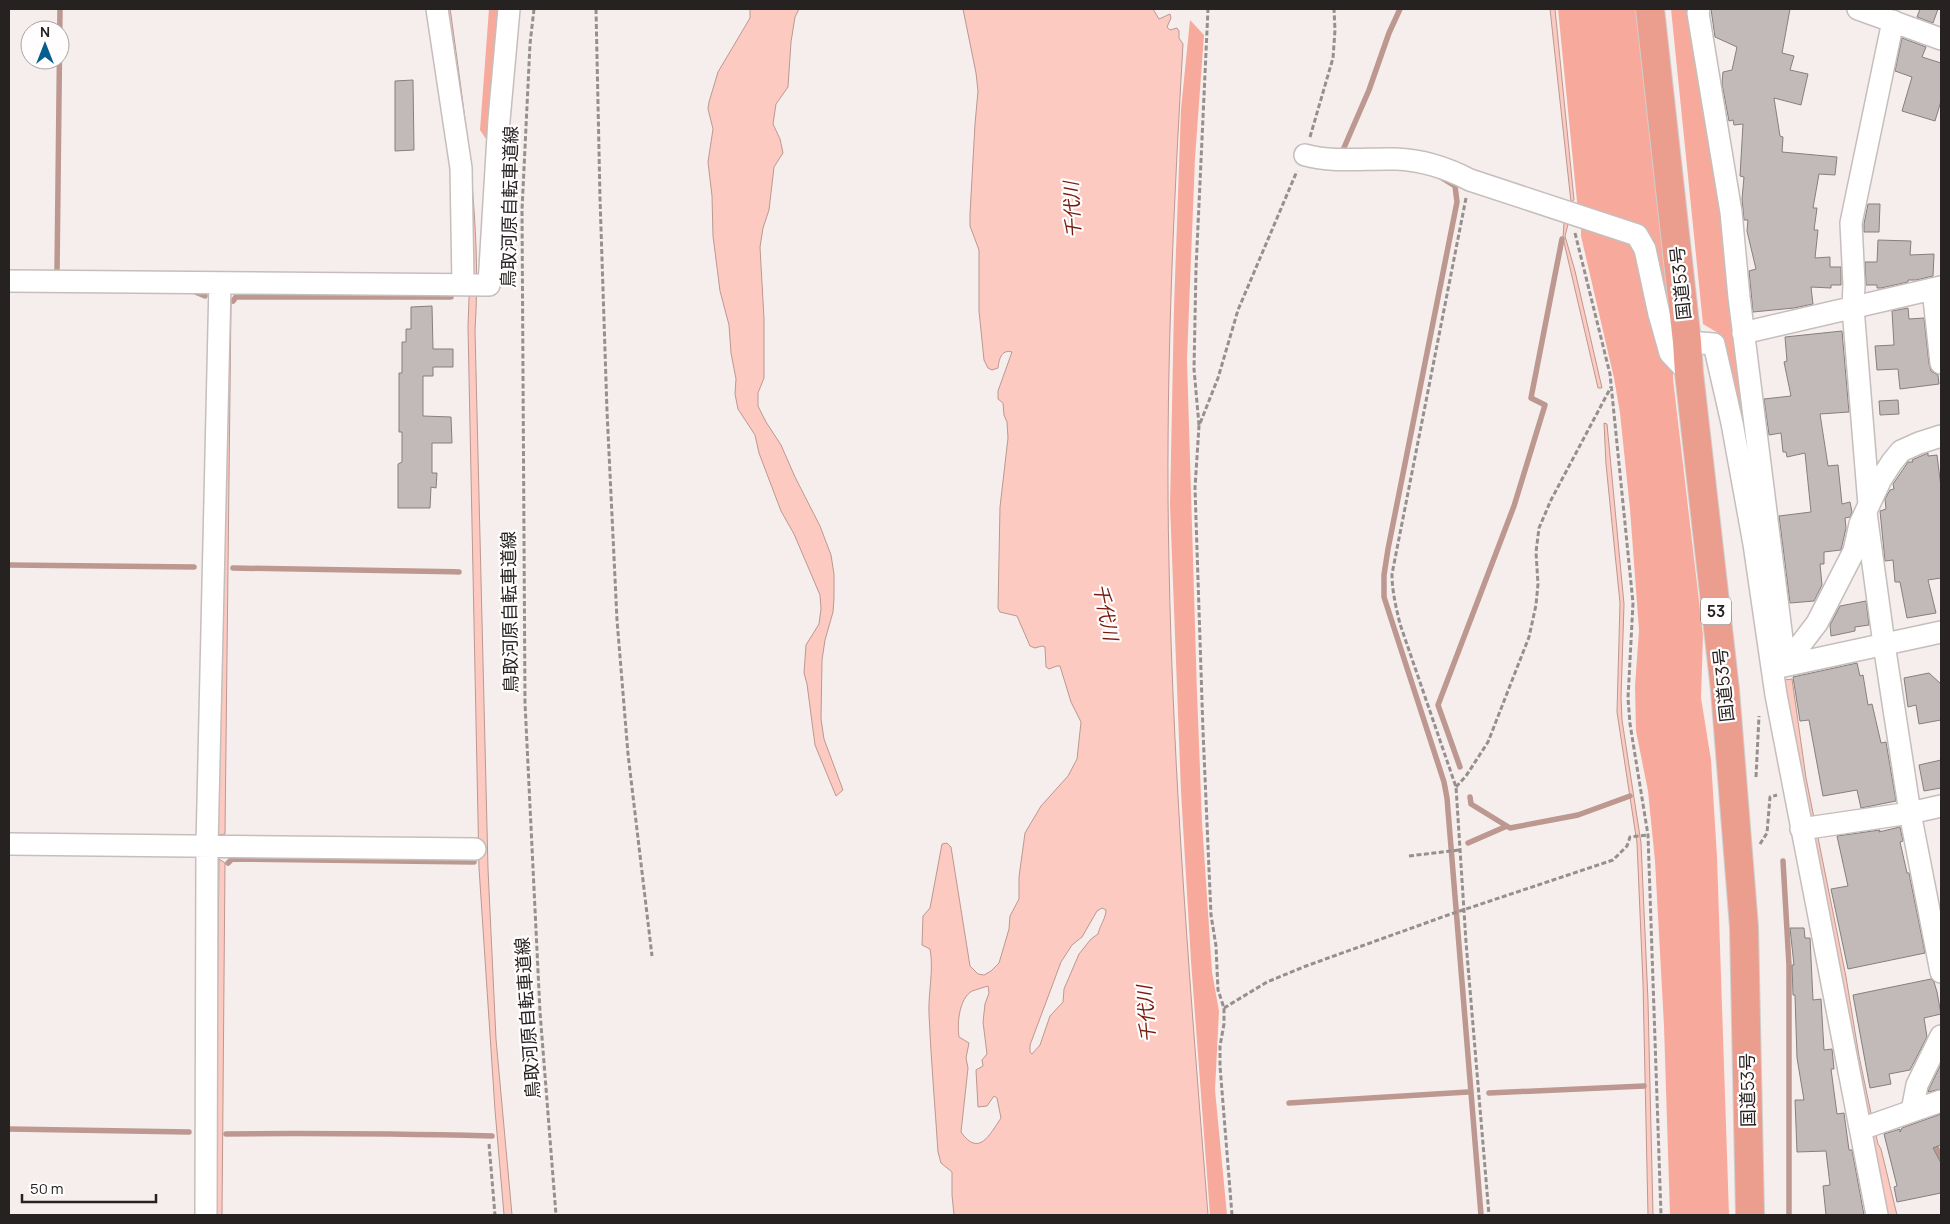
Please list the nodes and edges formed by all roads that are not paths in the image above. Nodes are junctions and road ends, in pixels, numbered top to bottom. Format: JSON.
{"nodes":[{"id":1,"x":437,"y":9,"type":"edge"},
{"id":2,"x":509,"y":9,"type":"edge"},
{"id":3,"x":1650,"y":9,"type":"edge"},
{"id":4,"x":1700,"y":9,"type":"edge"},
{"id":5,"x":1858,"y":9,"type":"edge"},
{"id":6,"x":1893,"y":21,"type":"junction"},
{"id":7,"x":1941,"y":39,"type":"edge"},
{"id":8,"x":1304,"y":155,"type":"road end"},
{"id":9,"x":9,"y":281,"type":"edge"},
{"id":10,"x":220,"y":282,"type":"junction"},
{"id":11,"x":463,"y":284,"type":"junction"},
{"id":12,"x":1937,"y":288,"type":"edge"},
{"id":13,"x":1853,"y":308,"type":"junction"},
{"id":14,"x":1744,"y":333,"type":"junction"},
{"id":15,"x":1687,"y":342,"type":"junction"},
{"id":16,"x":1941,"y":363,"type":"edge"},
{"id":17,"x":1689,"y":373,"type":"junction"},
{"id":18,"x":1941,"y":436,"type":"edge"},
{"id":19,"x":1868,"y":509,"type":"junction"},
{"id":20,"x":1941,"y":632,"type":"edge"},
{"id":21,"x":1884,"y":644,"type":"junction"},
{"id":22,"x":1778,"y":667,"type":"junction"},
{"id":23,"x":1941,"y":806,"type":"edge"},
{"id":24,"x":1910,"y":813,"type":"junction"},
{"id":25,"x":1801,"y":828,"type":"junction"},
{"id":26,"x":9,"y":844,"type":"edge"},
{"id":27,"x":207,"y":846,"type":"junction"},
{"id":28,"x":475,"y":849,"type":"dead end"},
{"id":29,"x":1941,"y":972,"type":"edge"},
{"id":30,"x":1941,"y":1036,"type":"edge"},
{"id":31,"x":1941,"y":1101,"type":"edge"},
{"id":32,"x":1912,"y":1111,"type":"junction"},
{"id":33,"x":1861,"y":1129,"type":"junction"},
{"id":34,"x":206,"y":1215,"type":"edge"},
{"id":35,"x":1750,"y":1215,"type":"edge"},
{"id":36,"x":1877,"y":1215,"type":"edge"}],
"edges":[{"from":1,"to":11,"type":"street"},
{"from":2,"to":11,"type":"street"},
{"from":3,"to":15,"type":"highway","name":"国道53号","number":"53"},
{"from":4,"to":14,"type":"street"},
{"from":5,"to":6,"type":"street"},
{"from":6,"to":7,"type":"street"},
{"from":6,"to":13,"type":"street"},
{"from":8,"to":17,"type":"street"},
{"from":9,"to":10,"type":"street"},
{"from":10,"to":11,"type":"street"},
{"from":10,"to":27,"type":"street"},
{"from":12,"to":13,"type":"street"},
{"from":12,"to":16,"type":"street"},
{"from":13,"to":14,"type":"street"},
{"from":13,"to":19,"type":"street"},
{"from":14,"to":22,"type":"street"},
{"from":15,"to":17,"type":"highway","name":"国道53号","number":"53"},
{"from":15,"to":22,"type":"street"},
{"from":17,"to":35,"type":"highway","name":"国道53号","number":"53"},
{"from":18,"to":19,"type":"street"},
{"from":19,"to":21,"type":"street"},
{"from":19,"to":22,"type":"street"},
{"from":20,"to":21,"type":"street"},
{"from":21,"to":22,"type":"street"},
{"from":21,"to":24,"type":"street"},
{"from":22,"to":25,"type":"street"},
{"from":23,"to":24,"type":"street"},
{"from":24,"to":25,"type":"street"},
{"from":24,"to":29,"type":"street"},
{"from":25,"to":33,"type":"street"},
{"from":26,"to":27,"type":"street"},
{"from":27,"to":28,"type":"street"},
{"from":27,"to":34,"type":"street"},
{"from":30,"to":32,"type":"street"},
{"from":31,"to":32,"type":"street"},
{"from":32,"to":33,"type":"street"},
{"from":33,"to":36,"type":"street"}]}
